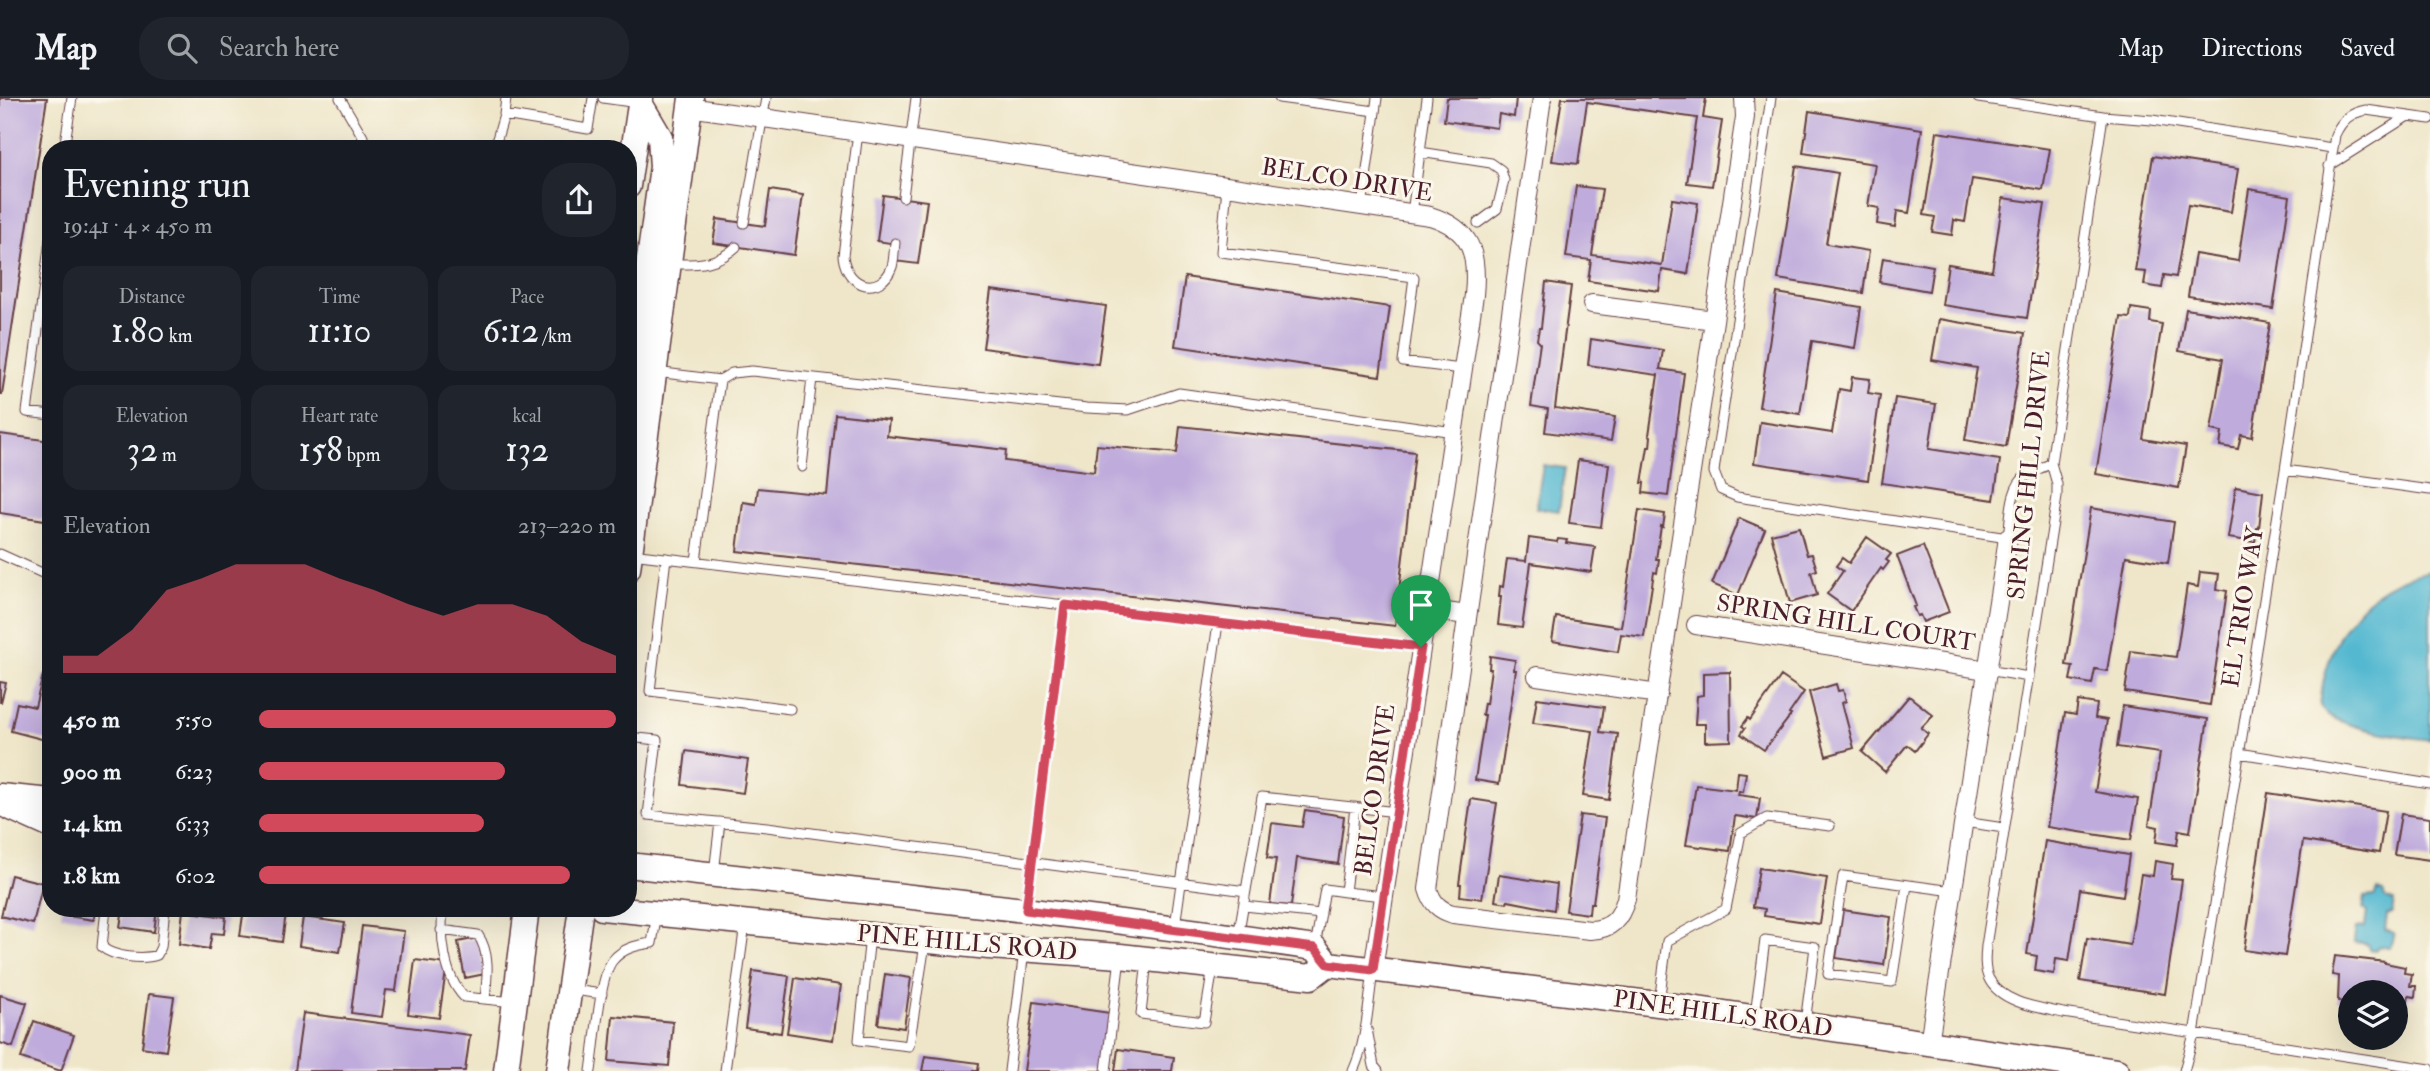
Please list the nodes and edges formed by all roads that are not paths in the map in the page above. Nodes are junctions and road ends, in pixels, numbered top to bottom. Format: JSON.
{"nodes":[{"id":1,"x":72,"y":98,"type":"edge"},
{"id":2,"x":340,"y":98,"type":"edge"},
{"id":3,"x":506,"y":98,"type":"edge"},
{"id":4,"x":593,"y":98,"type":"edge"},
{"id":5,"x":603,"y":98,"type":"edge"},
{"id":6,"x":766,"y":98,"type":"edge"},
{"id":7,"x":916,"y":98,"type":"edge"},
{"id":8,"x":1279,"y":98,"type":"edge"},
{"id":9,"x":1377,"y":98,"type":"edge"},
{"id":10,"x":1427,"y":98,"type":"edge"},
{"id":11,"x":1542,"y":98,"type":"edge"},
{"id":12,"x":1744,"y":98,"type":"edge"},
{"id":13,"x":1771,"y":98,"type":"edge"},
{"id":14,"x":1978,"y":98,"type":"edge"},
{"id":15,"x":640,"y":101,"type":"edge"},
{"id":16,"x":687,"y":101,"type":"edge"},
{"id":17,"x":1375,"y":111,"type":"junction"},
{"id":18,"x":504,"y":116,"type":"junction"},
{"id":19,"x":2103,"y":116,"type":"junction"},
{"id":20,"x":2408,"y":116,"type":"junction"},
{"id":21,"x":763,"y":118,"type":"junction"},
{"id":22,"x":2430,"y":118,"type":"edge"},
{"id":23,"x":858,"y":132,"type":"junction"},
{"id":24,"x":65,"y":140,"type":"edge"},
{"id":25,"x":363,"y":140,"type":"edge"},
{"id":26,"x":497,"y":140,"type":"edge"},
{"id":27,"x":634,"y":140,"type":"edge"},
{"id":28,"x":909,"y":140,"type":"junction"},
{"id":29,"x":2332,"y":148,"type":"junction"},
{"id":30,"x":1420,"y":152,"type":"junction"},
{"id":31,"x":2329,"y":166,"type":"junction"},
{"id":32,"x":1227,"y":187,"type":"junction"},
{"id":33,"x":903,"y":197,"type":"dead end"},
{"id":34,"x":1362,"y":206,"type":"junction"},
{"id":35,"x":1412,"y":214,"type":"junction"},
{"id":36,"x":744,"y":223,"type":"dead end"},
{"id":37,"x":1478,"y":223,"type":"dead end"},
{"id":38,"x":895,"y":243,"type":"dead end"},
{"id":39,"x":736,"y":247,"type":"dead end"},
{"id":40,"x":670,"y":264,"type":"junction"},
{"id":41,"x":42,"y":300,"type":"edge"},
{"id":42,"x":1592,"y":304,"type":"dead end"},
{"id":43,"x":1714,"y":320,"type":"junction"},
{"id":44,"x":637,"y":345,"type":"edge"},
{"id":45,"x":1462,"y":369,"type":"junction"},
{"id":46,"x":637,"y":372,"type":"edge"},
{"id":47,"x":655,"y":372,"type":"junction"},
{"id":48,"x":812,"y":378,"type":"junction"},
{"id":49,"x":720,"y":380,"type":"junction"},
{"id":50,"x":42,"y":414,"type":"edge"},
{"id":51,"x":1454,"y":432,"type":"junction"},
{"id":52,"x":2051,"y":463,"type":"junction"},
{"id":53,"x":802,"y":467,"type":"dead end"},
{"id":54,"x":642,"y":470,"type":"junction"},
{"id":55,"x":2285,"y":470,"type":"junction"},
{"id":56,"x":2430,"y":489,"type":"edge"},
{"id":57,"x":637,"y":505,"type":"edge"},
{"id":58,"x":2008,"y":538,"type":"junction"},
{"id":59,"x":0,"y":554,"type":"edge"},
{"id":60,"x":666,"y":558,"type":"junction"},
{"id":61,"x":637,"y":560,"type":"edge"},
{"id":62,"x":696,"y":561,"type":"junction"},
{"id":63,"x":42,"y":573,"type":"edge"},
{"id":64,"x":1065,"y":605,"type":"junction"},
{"id":65,"x":1427,"y":609,"type":"junction"},
{"id":66,"x":1466,"y":615,"type":"junction"},
{"id":67,"x":1218,"y":623,"type":"junction"},
{"id":68,"x":1696,"y":625,"type":"dead end"},
{"id":69,"x":1421,"y":647,"type":"junction"},
{"id":70,"x":1987,"y":670,"type":"junction"},
{"id":71,"x":1537,"y":676,"type":"dead end"},
{"id":72,"x":2029,"y":677,"type":"junction"},
{"id":73,"x":1658,"y":694,"type":"junction"},
{"id":74,"x":790,"y":709,"type":"dead end"},
{"id":75,"x":637,"y":738,"type":"edge"},
{"id":76,"x":2239,"y":753,"type":"junction"},
{"id":77,"x":2430,"y":784,"type":"edge"},
{"id":78,"x":0,"y":796,"type":"edge"},
{"id":79,"x":42,"y":800,"type":"edge"},
{"id":80,"x":0,"y":803,"type":"edge"},
{"id":81,"x":1355,"y":807,"type":"junction"},
{"id":82,"x":1397,"y":812,"type":"junction"},
{"id":83,"x":42,"y":822,"type":"edge"},
{"id":84,"x":720,"y":822,"type":"junction"},
{"id":85,"x":1964,"y":822,"type":"junction"},
{"id":86,"x":1830,"y":826,"type":"dead end"},
{"id":87,"x":2004,"y":828,"type":"junction"},
{"id":88,"x":1032,"y":862,"type":"junction"},
{"id":89,"x":637,"y":866,"type":"edge"},
{"id":90,"x":713,"y":875,"type":"junction"},
{"id":91,"x":1181,"y":881,"type":"junction"},
{"id":92,"x":1907,"y":885,"type":"junction"},
{"id":93,"x":1246,"y":891,"type":"junction"},
{"id":94,"x":1953,"y":891,"type":"junction"},
{"id":95,"x":1345,"y":892,"type":"junction"},
{"id":96,"x":1384,"y":896,"type":"junction"},
{"id":97,"x":1244,"y":906,"type":"junction"},
{"id":98,"x":1026,"y":910,"type":"junction"},
{"id":99,"x":637,"y":912,"type":"edge"},
{"id":100,"x":657,"y":914,"type":"junction"},
{"id":101,"x":1321,"y":914,"type":"junction"},
{"id":102,"x":105,"y":917,"type":"edge"},
{"id":103,"x":164,"y":917,"type":"edge"},
{"id":104,"x":442,"y":917,"type":"edge"},
{"id":105,"x":526,"y":917,"type":"edge"},
{"id":106,"x":579,"y":917,"type":"edge"},
{"id":107,"x":745,"y":922,"type":"junction"},
{"id":108,"x":1175,"y":929,"type":"junction"},
{"id":109,"x":441,"y":930,"type":"junction"},
{"id":110,"x":870,"y":934,"type":"junction"},
{"id":111,"x":1238,"y":937,"type":"junction"},
{"id":112,"x":925,"y":940,"type":"junction"},
{"id":113,"x":1024,"y":949,"type":"junction"},
{"id":114,"x":1120,"y":956,"type":"junction"},
{"id":115,"x":1321,"y":956,"type":"junction"},
{"id":116,"x":1147,"y":959,"type":"junction"},
{"id":117,"x":1213,"y":965,"type":"junction"},
{"id":118,"x":1373,"y":970,"type":"junction"},
{"id":119,"x":569,"y":989,"type":"junction"},
{"id":120,"x":602,"y":994,"type":"junction"},
{"id":121,"x":485,"y":999,"type":"junction"},
{"id":122,"x":514,"y":1002,"type":"junction"},
{"id":123,"x":1659,"y":1005,"type":"junction"},
{"id":124,"x":1755,"y":1018,"type":"junction"},
{"id":125,"x":1365,"y":1024,"type":"junction"},
{"id":126,"x":1805,"y":1024,"type":"junction"},
{"id":127,"x":2194,"y":1034,"type":"junction"},
{"id":128,"x":1929,"y":1043,"type":"junction"},
{"id":129,"x":507,"y":1065,"type":"edge"},
{"id":130,"x":2430,"y":1069,"type":"edge"},
{"id":131,"x":558,"y":1071,"type":"edge"},
{"id":132,"x":591,"y":1071,"type":"edge"},
{"id":133,"x":725,"y":1071,"type":"edge"},
{"id":134,"x":1009,"y":1071,"type":"edge"},
{"id":135,"x":1106,"y":1071,"type":"edge"},
{"id":136,"x":1353,"y":1071,"type":"edge"},
{"id":137,"x":1378,"y":1071,"type":"edge"},
{"id":138,"x":2117,"y":1071,"type":"edge"},
{"id":139,"x":2184,"y":1071,"type":"edge"}],
"edges":[{"from":1,"to":24,"type":"lane"},
{"from":2,"to":25,"type":"lane"},
{"from":3,"to":18,"type":"lane"},
{"from":4,"to":18,"type":"lane"},
{"from":5,"to":15,"type":"lane"},
{"from":6,"to":21,"type":"lane"},
{"from":7,"to":28,"type":"lane"},
{"from":8,"to":17,"type":"lane"},
{"from":9,"to":17,"type":"lane"},
{"from":10,"to":30,"type":"lane"},
{"from":11,"to":66,"type":"street"},
{"from":12,"to":43,"type":"street"},
{"from":13,"to":58,"type":"lane"},
{"from":14,"to":19,"type":"lane"},
{"from":15,"to":27,"type":"main road"},
{"from":15,"to":44,"type":"main road"},
{"from":16,"to":21,"type":"street","name":"BELCO DRIVE"},
{"from":16,"to":40,"type":"main road"},
{"from":17,"to":34,"type":"lane"},
{"from":18,"to":26,"type":"lane"},
{"from":19,"to":29,"type":"lane"},
{"from":19,"to":52,"type":"lane","name":"SPRING HILL DRIVE"},
{"from":20,"to":22,"type":"lane","name":"EL TRIO WAY"},
{"from":20,"to":29,"type":"lane","name":"EL TRIO WAY"},
{"from":20,"to":31,"type":"lane"},
{"from":21,"to":23,"type":"street","name":"BELCO DRIVE"},
{"from":21,"to":36,"type":"lane"},
{"from":23,"to":28,"type":"street","name":"BELCO DRIVE"},
{"from":23,"to":38,"type":"lane"},
{"from":28,"to":32,"type":"street","name":"BELCO DRIVE"},
{"from":28,"to":33,"type":"lane"},
{"from":29,"to":31,"type":"lane","name":"EL TRIO WAY"},
{"from":30,"to":35,"type":"lane"},
{"from":30,"to":37,"type":"lane"},
{"from":31,"to":55,"type":"lane","name":"EL TRIO WAY"},
{"from":32,"to":34,"type":"street","name":"BELCO DRIVE"},
{"from":32,"to":45,"type":"lane"},
{"from":34,"to":35,"type":"street","name":"BELCO DRIVE"},
{"from":35,"to":45,"type":"street","name":"BELCO DRIVE"},
{"from":39,"to":40,"type":"lane"},
{"from":40,"to":47,"type":"main road"},
{"from":41,"to":50,"type":"lane"},
{"from":42,"to":43,"type":"street"},
{"from":43,"to":73,"type":"street"},
{"from":45,"to":51,"type":"street","name":"BELCO DRIVE"},
{"from":46,"to":54,"type":"main road"},
{"from":47,"to":49,"type":"lane"},
{"from":47,"to":54,"type":"main road"},
{"from":48,"to":49,"type":"lane"},
{"from":48,"to":51,"type":"lane"},
{"from":48,"to":53,"type":"lane"},
{"from":49,"to":62,"type":"lane"},
{"from":51,"to":65,"type":"street","name":"BELCO DRIVE"},
{"from":52,"to":58,"type":"lane"},
{"from":52,"to":72,"type":"lane","name":"SPRING HILL DRIVE"},
{"from":54,"to":57,"type":"main road"},
{"from":55,"to":56,"type":"lane"},
{"from":55,"to":76,"type":"lane","name":"EL TRIO WAY"},
{"from":58,"to":70,"type":"street","name":"SPRING HILL DRIVE"},
{"from":59,"to":63,"type":"lane"},
{"from":60,"to":61,"type":"lane"},
{"from":60,"to":62,"type":"lane"},
{"from":60,"to":74,"type":"lane"},
{"from":62,"to":64,"type":"lane"},
{"from":64,"to":67,"type":"lane"},
{"from":64,"to":88,"type":"lane"},
{"from":65,"to":66,"type":"street"},
{"from":65,"to":69,"type":"street","name":"BELCO DRIVE"},
{"from":66,"to":73,"type":"street"},
{"from":67,"to":69,"type":"lane"},
{"from":67,"to":91,"type":"lane"},
{"from":68,"to":70,"type":"street","name":"SPRING HILL COURT"},
{"from":69,"to":82,"type":"street","name":"BELCO DRIVE"},
{"from":70,"to":72,"type":"lane"},
{"from":70,"to":85,"type":"street","name":"SPRING HILL DRIVE"},
{"from":71,"to":73,"type":"street"},
{"from":72,"to":87,"type":"lane","name":"SPRING HILL DRIVE"},
{"from":75,"to":84,"type":"lane"},
{"from":76,"to":77,"type":"lane"},
{"from":76,"to":127,"type":"lane","name":"EL TRIO WAY"},
{"from":78,"to":79,"type":"main road"},
{"from":80,"to":83,"type":"main road"},
{"from":81,"to":82,"type":"lane"},
{"from":81,"to":93,"type":"lane"},
{"from":81,"to":95,"type":"lane"},
{"from":82,"to":96,"type":"street","name":"BELCO DRIVE"},
{"from":84,"to":88,"type":"lane"},
{"from":84,"to":90,"type":"lane"},
{"from":85,"to":87,"type":"lane"},
{"from":85,"to":94,"type":"street","name":"SPRING HILL DRIVE"},
{"from":86,"to":123,"type":"lane"},
{"from":87,"to":127,"type":"lane","name":"SPRING HILL DRIVE"},
{"from":88,"to":91,"type":"lane"},
{"from":88,"to":98,"type":"lane"},
{"from":89,"to":90,"type":"main road","name":"PINE HILLS ROAD"},
{"from":90,"to":98,"type":"main road","name":"PINE HILLS ROAD"},
{"from":91,"to":93,"type":"lane"},
{"from":91,"to":108,"type":"lane"},
{"from":92,"to":92,"type":"lane"},
{"from":92,"to":94,"type":"lane"},
{"from":93,"to":97,"type":"lane"},
{"from":94,"to":128,"type":"street","name":"SPRING HILL DRIVE"},
{"from":95,"to":96,"type":"lane"},
{"from":95,"to":101,"type":"lane"},
{"from":96,"to":118,"type":"street","name":"BELCO DRIVE"},
{"from":97,"to":101,"type":"lane"},
{"from":97,"to":111,"type":"lane"},
{"from":98,"to":108,"type":"main road","name":"PINE HILLS ROAD"},
{"from":99,"to":100,"type":"main road","name":"PINE HILLS ROAD"},
{"from":100,"to":107,"type":"main road","name":"PINE HILLS ROAD"},
{"from":100,"to":120,"type":"lane"},
{"from":101,"to":115,"type":"lane"},
{"from":102,"to":103,"type":"lane"},
{"from":104,"to":109,"type":"lane"},
{"from":105,"to":122,"type":"main road"},
{"from":106,"to":119,"type":"main road"},
{"from":107,"to":110,"type":"main road","name":"PINE HILLS ROAD"},
{"from":107,"to":133,"type":"lane"},
{"from":108,"to":111,"type":"main road","name":"PINE HILLS ROAD"},
{"from":109,"to":121,"type":"lane"},
{"from":109,"to":121,"type":"lane"},
{"from":110,"to":112,"type":"main road","name":"PINE HILLS ROAD"},
{"from":110,"to":112,"type":"lane"},
{"from":111,"to":115,"type":"main road","name":"PINE HILLS ROAD"},
{"from":112,"to":113,"type":"main road","name":"PINE HILLS ROAD"},
{"from":113,"to":114,"type":"main road","name":"PINE HILLS ROAD"},
{"from":113,"to":134,"type":"lane"},
{"from":114,"to":116,"type":"main road","name":"PINE HILLS ROAD"},
{"from":114,"to":135,"type":"lane"},
{"from":115,"to":117,"type":"main road","name":"PINE HILLS ROAD"},
{"from":115,"to":118,"type":"main road","name":"PINE HILLS ROAD"},
{"from":116,"to":117,"type":"main road","name":"PINE HILLS ROAD"},
{"from":116,"to":117,"type":"lane"},
{"from":118,"to":123,"type":"main road","name":"PINE HILLS ROAD"},
{"from":118,"to":125,"type":"lane"},
{"from":119,"to":120,"type":"lane"},
{"from":119,"to":131,"type":"main road"},
{"from":120,"to":132,"type":"lane"},
{"from":121,"to":122,"type":"lane"},
{"from":122,"to":129,"type":"main road"},
{"from":123,"to":124,"type":"main road","name":"PINE HILLS ROAD"},
{"from":124,"to":126,"type":"main road","name":"PINE HILLS ROAD"},
{"from":124,"to":126,"type":"lane"},
{"from":125,"to":136,"type":"lane"},
{"from":125,"to":137,"type":"lane"},
{"from":126,"to":128,"type":"main road","name":"PINE HILLS ROAD"},
{"from":127,"to":130,"type":"lane","name":"SPRING HILL DRIVE"},
{"from":127,"to":139,"type":"lane","name":"EL TRIO WAY"},
{"from":128,"to":138,"type":"main road","name":"PINE HILLS ROAD"}]}
